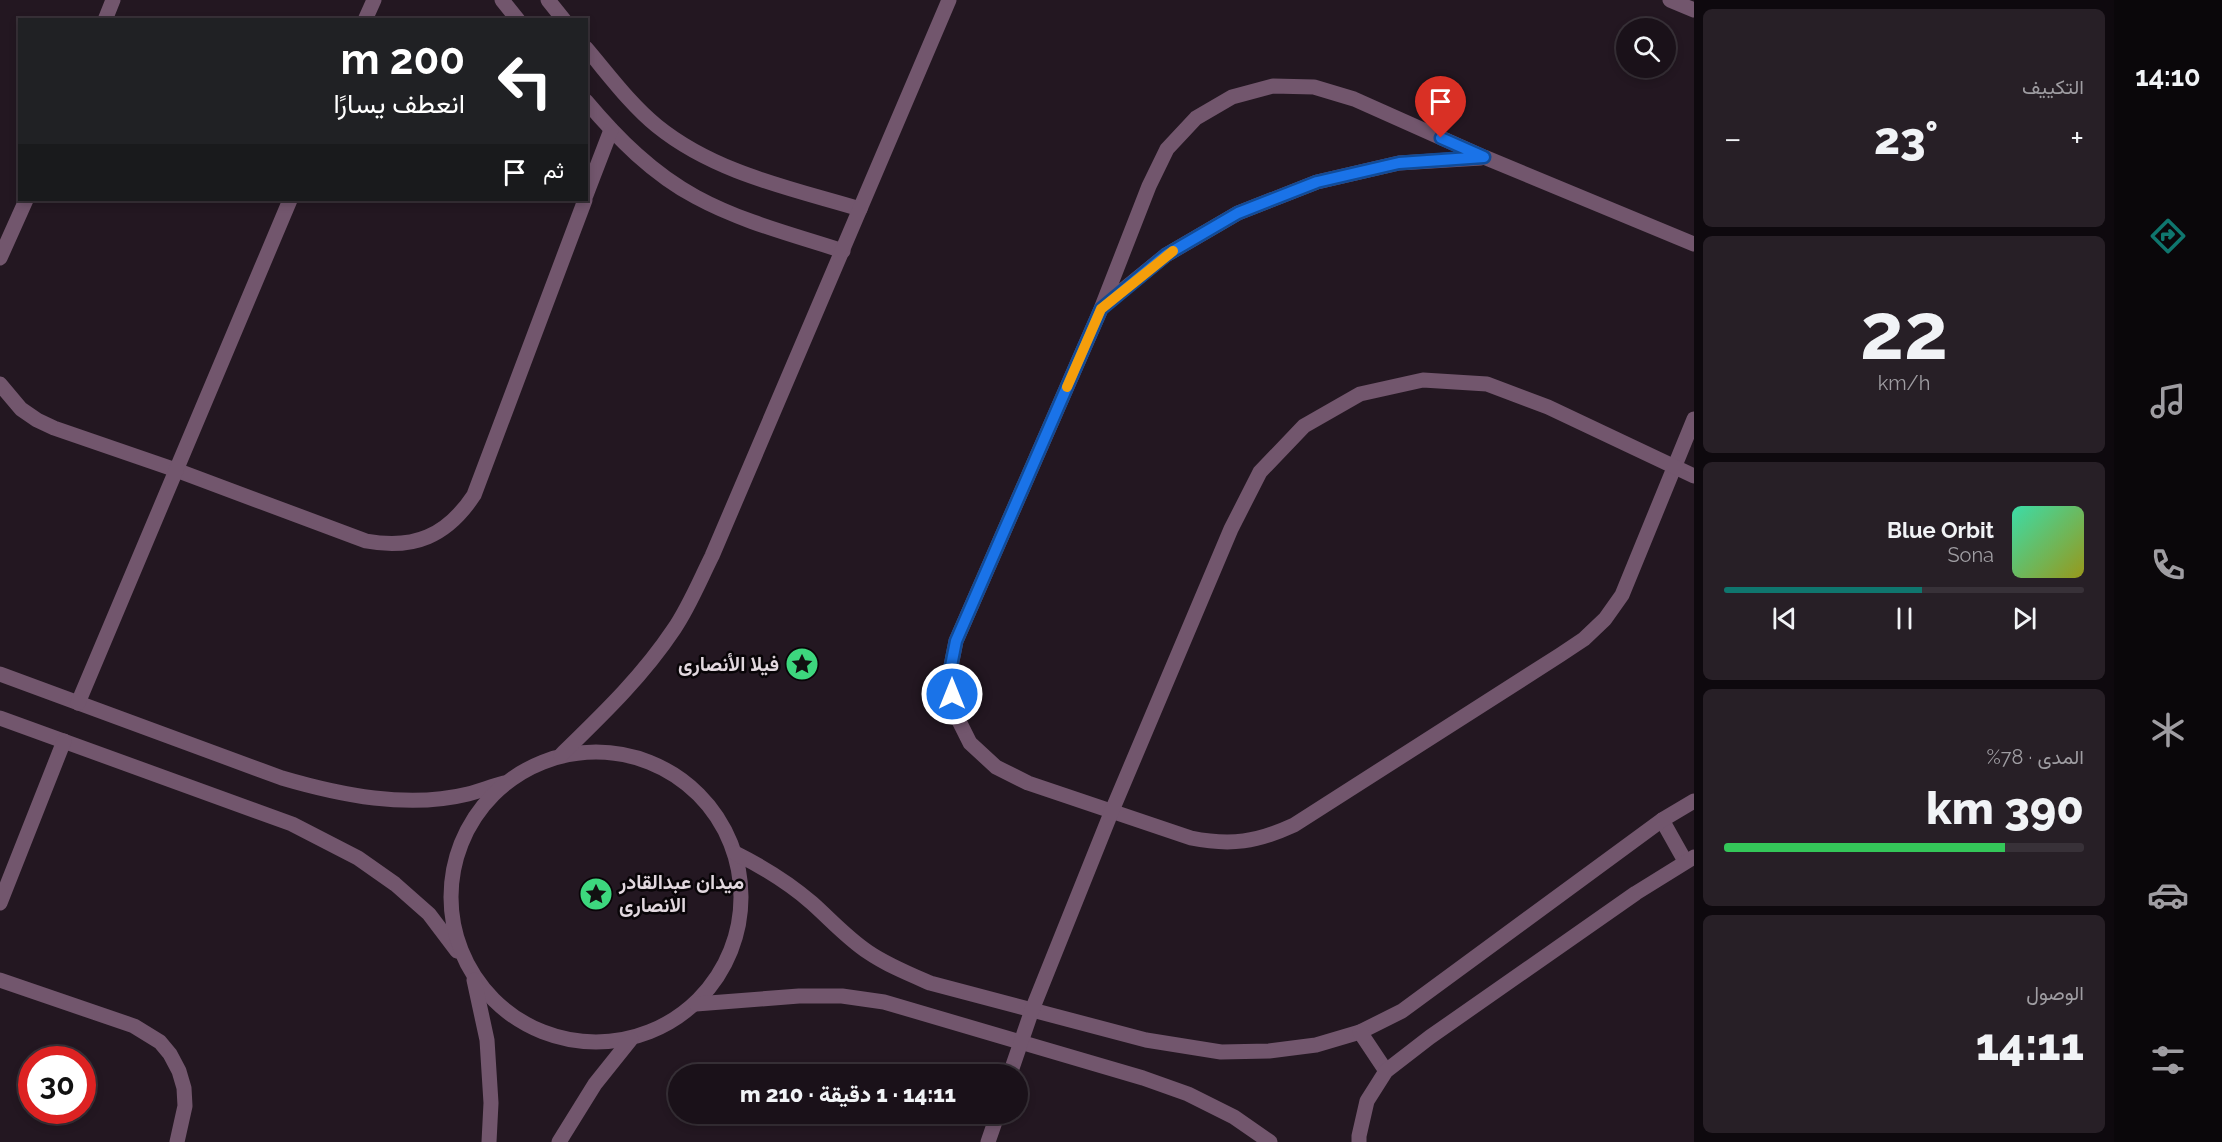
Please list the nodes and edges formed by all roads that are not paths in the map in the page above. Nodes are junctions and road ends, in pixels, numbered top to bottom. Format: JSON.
{"nodes":[{"id":1,"x":113,"y":0,"type":"edge"},
{"id":2,"x":374,"y":0,"type":"edge"},
{"id":3,"x":502,"y":0,"type":"edge"},
{"id":4,"x":548,"y":0,"type":"edge"},
{"id":5,"x":949,"y":0,"type":"edge"},
{"id":6,"x":1670,"y":0,"type":"edge"},
{"id":7,"x":1694,"y":10,"type":"edge"},
{"id":8,"x":106,"y":18,"type":"edge"},
{"id":9,"x":367,"y":18,"type":"edge"},
{"id":10,"x":516,"y":18,"type":"edge"},
{"id":11,"x":562,"y":18,"type":"edge"},
{"id":12,"x":588,"y":50,"type":"edge"},
{"id":13,"x":588,"y":103,"type":"edge"},
{"id":14,"x":611,"y":130,"type":"junction"},
{"id":15,"x":1484,"y":157,"type":"junction"},
{"id":16,"x":588,"y":190,"type":"edge"},
{"id":17,"x":26,"y":201,"type":"edge"},
{"id":18,"x":290,"y":201,"type":"edge"},
{"id":19,"x":585,"y":201,"type":"edge"},
{"id":20,"x":860,"y":209,"type":"junction"},
{"id":21,"x":1694,"y":244,"type":"edge"},
{"id":22,"x":843,"y":251,"type":"junction"},
{"id":23,"x":0,"y":258,"type":"edge"},
{"id":24,"x":1101,"y":309,"type":"junction"},
{"id":25,"x":0,"y":384,"type":"edge"},
{"id":26,"x":1694,"y":419,"type":"edge"},
{"id":27,"x":1675,"y":468,"type":"junction"},
{"id":28,"x":176,"y":470,"type":"junction"},
{"id":29,"x":1694,"y":476,"type":"edge"},
{"id":30,"x":0,"y":674,"type":"edge"},
{"id":31,"x":78,"y":703,"type":"junction"},
{"id":32,"x":0,"y":718,"type":"edge"},
{"id":33,"x":64,"y":741,"type":"junction"},
{"id":34,"x":561,"y":755,"type":"junction"},
{"id":35,"x":504,"y":783,"type":"junction"},
{"id":36,"x":1694,"y":801,"type":"edge"},
{"id":37,"x":1111,"y":813,"type":"junction"},
{"id":38,"x":1662,"y":820,"type":"junction"},
{"id":39,"x":735,"y":853,"type":"junction"},
{"id":40,"x":1689,"y":859,"type":"edge"},
{"id":41,"x":0,"y":903,"type":"edge"},
{"id":42,"x":460,"y":954,"type":"junction"},
{"id":43,"x":474,"y":977,"type":"junction"},
{"id":44,"x":0,"y":980,"type":"edge"},
{"id":45,"x":696,"y":1004,"type":"junction"},
{"id":46,"x":1032,"y":1010,"type":"junction"},
{"id":47,"x":1360,"y":1032,"type":"junction"},
{"id":48,"x":630,"y":1039,"type":"junction"},
{"id":49,"x":1020,"y":1043,"type":"junction"},
{"id":50,"x":1014,"y":1064,"type":"edge"},
{"id":51,"x":1386,"y":1071,"type":"junction"},
{"id":52,"x":994,"y":1124,"type":"edge"},
{"id":53,"x":177,"y":1142,"type":"edge"},
{"id":54,"x":489,"y":1142,"type":"edge"},
{"id":55,"x":559,"y":1142,"type":"edge"},
{"id":56,"x":988,"y":1142,"type":"edge"},
{"id":57,"x":1270,"y":1142,"type":"edge"},
{"id":58,"x":1359,"y":1142,"type":"edge"}],
"edges":[{"from":1,"to":8,"type":"street"},
{"from":2,"to":9,"type":"street"},
{"from":3,"to":10,"type":"street"},
{"from":4,"to":11,"type":"street"},
{"from":5,"to":20,"type":"street"},
{"from":6,"to":7,"type":"street"},
{"from":12,"to":20,"type":"street"},
{"from":13,"to":14,"type":"street"},
{"from":14,"to":16,"type":"street"},
{"from":14,"to":22,"type":"street"},
{"from":15,"to":21,"type":"street"},
{"from":15,"to":24,"type":"street"},
{"from":15,"to":24,"type":"street"},
{"from":17,"to":23,"type":"street"},
{"from":18,"to":28,"type":"street"},
{"from":19,"to":28,"type":"street"},
{"from":20,"to":22,"type":"street"},
{"from":22,"to":34,"type":"street"},
{"from":24,"to":37,"type":"street"},
{"from":25,"to":28,"type":"street"},
{"from":26,"to":27,"type":"street"},
{"from":27,"to":29,"type":"street"},
{"from":27,"to":37,"type":"street"},
{"from":27,"to":37,"type":"street"},
{"from":28,"to":31,"type":"street"},
{"from":30,"to":31,"type":"street"},
{"from":31,"to":35,"type":"street"},
{"from":32,"to":33,"type":"street"},
{"from":33,"to":41,"type":"street"},
{"from":33,"to":42,"type":"street"},
{"from":34,"to":35,"type":"street"},
{"from":34,"to":39,"type":"street"},
{"from":35,"to":42,"type":"street"},
{"from":36,"to":38,"type":"street"},
{"from":37,"to":46,"type":"street"},
{"from":38,"to":40,"type":"street"},
{"from":38,"to":47,"type":"street"},
{"from":39,"to":45,"type":"street"},
{"from":39,"to":46,"type":"street"},
{"from":40,"to":51,"type":"street"},
{"from":42,"to":43,"type":"street"},
{"from":43,"to":48,"type":"street"},
{"from":43,"to":54,"type":"street"},
{"from":44,"to":53,"type":"street"},
{"from":45,"to":48,"type":"street"},
{"from":45,"to":49,"type":"street"},
{"from":46,"to":47,"type":"street"},
{"from":46,"to":49,"type":"street"},
{"from":47,"to":51,"type":"street"},
{"from":48,"to":55,"type":"street"},
{"from":49,"to":50,"type":"street"},
{"from":49,"to":57,"type":"street"},
{"from":51,"to":58,"type":"street"},
{"from":52,"to":56,"type":"street"}]}
